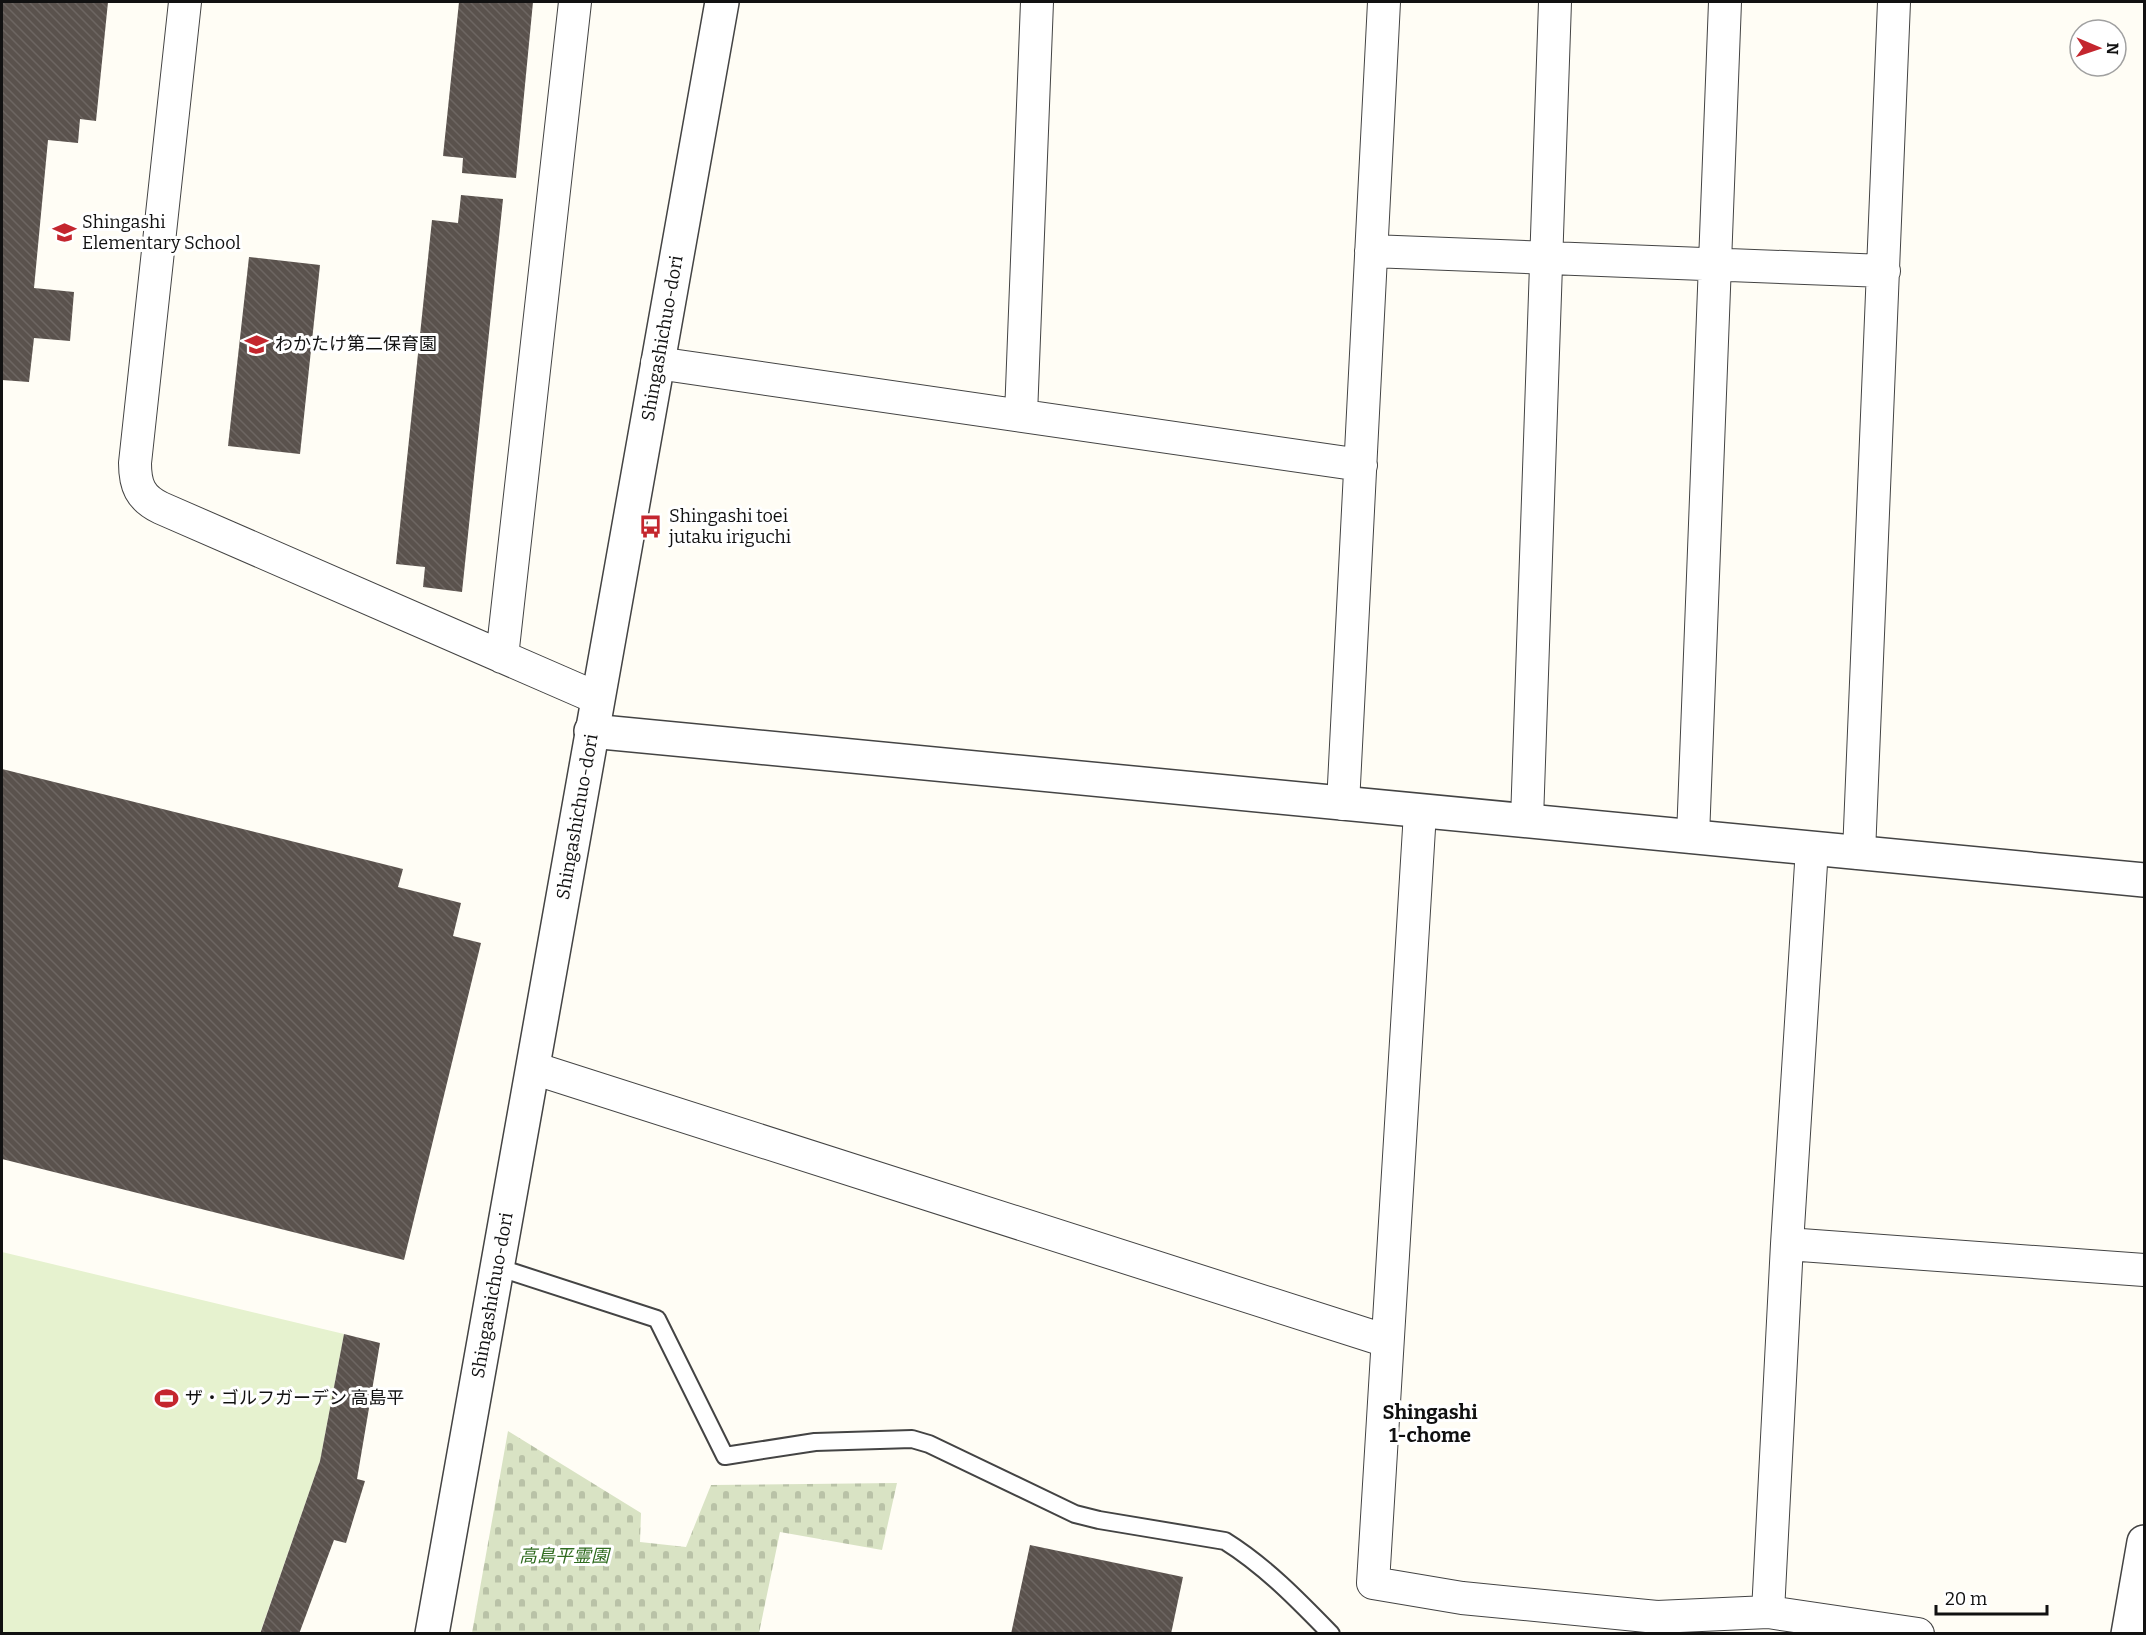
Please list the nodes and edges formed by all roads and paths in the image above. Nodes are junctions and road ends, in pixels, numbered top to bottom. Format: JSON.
{"nodes":[{"id":1,"x":184,"y":2,"type":"edge"},
{"id":2,"x":576,"y":2,"type":"edge"},
{"id":3,"x":722,"y":2,"type":"edge"},
{"id":4,"x":1037,"y":2,"type":"edge"},
{"id":5,"x":1384,"y":2,"type":"edge"},
{"id":6,"x":1555,"y":2,"type":"edge"},
{"id":7,"x":1725,"y":2,"type":"edge"},
{"id":8,"x":1894,"y":2,"type":"edge"},
{"id":9,"x":1371,"y":251,"type":"junction"},
{"id":10,"x":1547,"y":258,"type":"junction"},
{"id":11,"x":1716,"y":265,"type":"junction"},
{"id":12,"x":1884,"y":270,"type":"junction"},
{"id":13,"x":657,"y":363,"type":"junction"},
{"id":14,"x":1021,"y":415,"type":"junction"},
{"id":15,"x":1361,"y":465,"type":"junction"},
{"id":16,"x":502,"y":657,"type":"junction"},
{"id":17,"x":597,"y":698,"type":"junction"},
{"id":18,"x":591,"y":731,"type":"junction"},
{"id":19,"x":1343,"y":804,"type":"junction"},
{"id":20,"x":1419,"y":812,"type":"junction"},
{"id":21,"x":1527,"y":820,"type":"junction"},
{"id":22,"x":1693,"y":837,"type":"junction"},
{"id":23,"x":1812,"y":848,"type":"junction"},
{"id":24,"x":1859,"y":853,"type":"junction"},
{"id":25,"x":2145,"y":880,"type":"edge"},
{"id":26,"x":533,"y":1068,"type":"junction"},
{"id":27,"x":1787,"y":1244,"type":"junction"},
{"id":28,"x":497,"y":1267,"type":"junction"},
{"id":29,"x":2145,"y":1270,"type":"edge"},
{"id":30,"x":1388,"y":1341,"type":"junction"},
{"id":31,"x":2145,"y":1542,"type":"edge"},
{"id":32,"x":1768,"y":1612,"type":"junction"},
{"id":33,"x":432,"y":1634,"type":"edge"},
{"id":34,"x":1331,"y":1634,"type":"edge"},
{"id":35,"x":1918,"y":1634,"type":"edge"},
{"id":36,"x":2128,"y":1634,"type":"edge"}],
"edges":[{"from":1,"to":16,"type":"street"},
{"from":2,"to":16,"type":"street"},
{"from":3,"to":13,"type":"street","name":"Shingashichuo-dori"},
{"from":4,"to":14,"type":"street"},
{"from":5,"to":9,"type":"street"},
{"from":6,"to":10,"type":"street"},
{"from":7,"to":11,"type":"street"},
{"from":8,"to":12,"type":"street"},
{"from":9,"to":10,"type":"street"},
{"from":9,"to":15,"type":"street"},
{"from":10,"to":11,"type":"street"},
{"from":10,"to":21,"type":"street"},
{"from":11,"to":12,"type":"street"},
{"from":11,"to":22,"type":"street"},
{"from":12,"to":24,"type":"street"},
{"from":13,"to":14,"type":"street"},
{"from":13,"to":17,"type":"street","name":"Shingashichuo-dori"},
{"from":14,"to":15,"type":"street"},
{"from":15,"to":19,"type":"street"},
{"from":16,"to":17,"type":"street"},
{"from":17,"to":18,"type":"street","name":"Shingashichuo-dori"},
{"from":18,"to":19,"type":"street"},
{"from":18,"to":26,"type":"street","name":"Shingashichuo-dori"},
{"from":19,"to":20,"type":"street"},
{"from":20,"to":21,"type":"street"},
{"from":20,"to":30,"type":"street"},
{"from":21,"to":22,"type":"street"},
{"from":22,"to":23,"type":"street"},
{"from":23,"to":24,"type":"street"},
{"from":23,"to":27,"type":"street"},
{"from":24,"to":25,"type":"street"},
{"from":26,"to":28,"type":"street","name":"Shingashichuo-dori"},
{"from":26,"to":30,"type":"street"},
{"from":27,"to":29,"type":"street"},
{"from":27,"to":32,"type":"street"},
{"from":28,"to":33,"type":"street","name":"Shingashichuo-dori"},
{"from":28,"to":34,"type":"lane"},
{"from":30,"to":32,"type":"street"},
{"from":31,"to":36,"type":"street"},
{"from":32,"to":35,"type":"street"}]}
